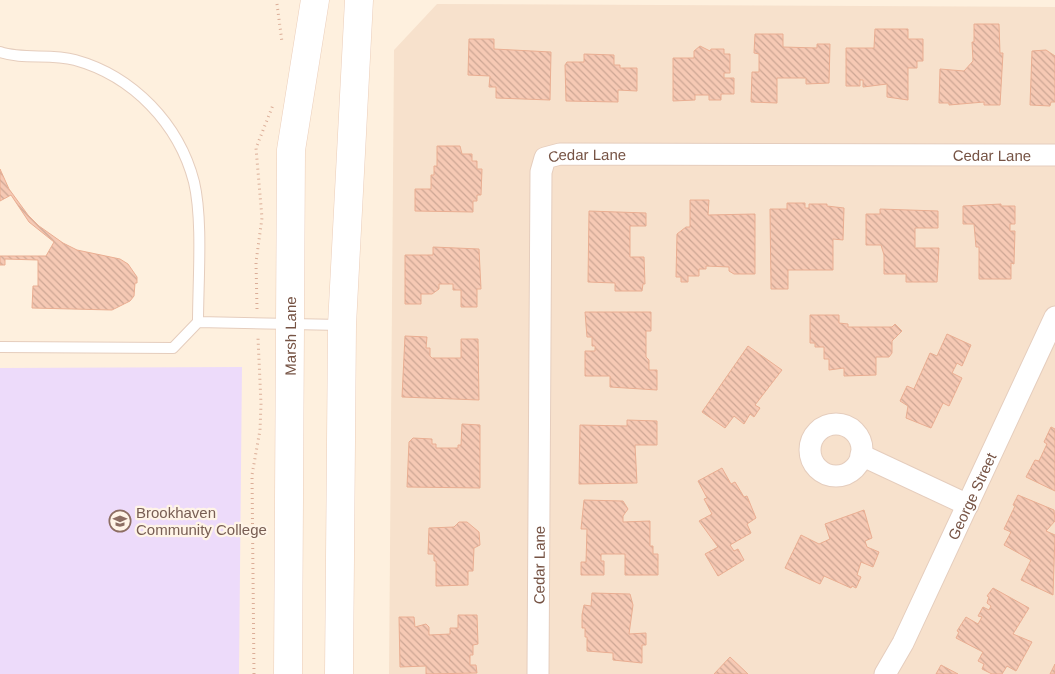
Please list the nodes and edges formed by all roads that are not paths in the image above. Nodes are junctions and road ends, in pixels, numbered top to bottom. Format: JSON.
{"nodes":[{"id":1,"x":315,"y":0,"type":"edge"},
{"id":2,"x":359,"y":0,"type":"edge"},
{"id":3,"x":0,"y":52,"type":"edge"},
{"id":4,"x":1055,"y":155,"type":"edge"},
{"id":5,"x":1055,"y":317,"type":"edge"},
{"id":6,"x":198,"y":322,"type":"junction"},
{"id":7,"x":291,"y":324,"type":"junction"},
{"id":8,"x":342,"y":325,"type":"junction"},
{"id":9,"x":0,"y":347,"type":"edge"},
{"id":10,"x":861,"y":455,"type":"dead end"},
{"id":11,"x":968,"y":505,"type":"junction"},
{"id":12,"x":288,"y":674,"type":"edge"},
{"id":13,"x":339,"y":674,"type":"edge"},
{"id":14,"x":538,"y":674,"type":"edge"},
{"id":15,"x":885,"y":674,"type":"edge"}],
"edges":[{"from":1,"to":7,"type":"main road","name":"Marsh Lane"},
{"from":2,"to":8,"type":"main road"},
{"from":3,"to":6,"type":"lane"},
{"from":4,"to":14,"type":"street","name":"Cedar Lane"},
{"from":5,"to":11,"type":"street","name":"George Street"},
{"from":6,"to":7,"type":"lane"},
{"from":6,"to":9,"type":"lane"},
{"from":7,"to":8,"type":"lane"},
{"from":7,"to":12,"type":"main road","name":"Marsh Lane"},
{"from":8,"to":13,"type":"main road"},
{"from":10,"to":11,"type":"street"},
{"from":11,"to":15,"type":"street","name":"George Street"}]}
